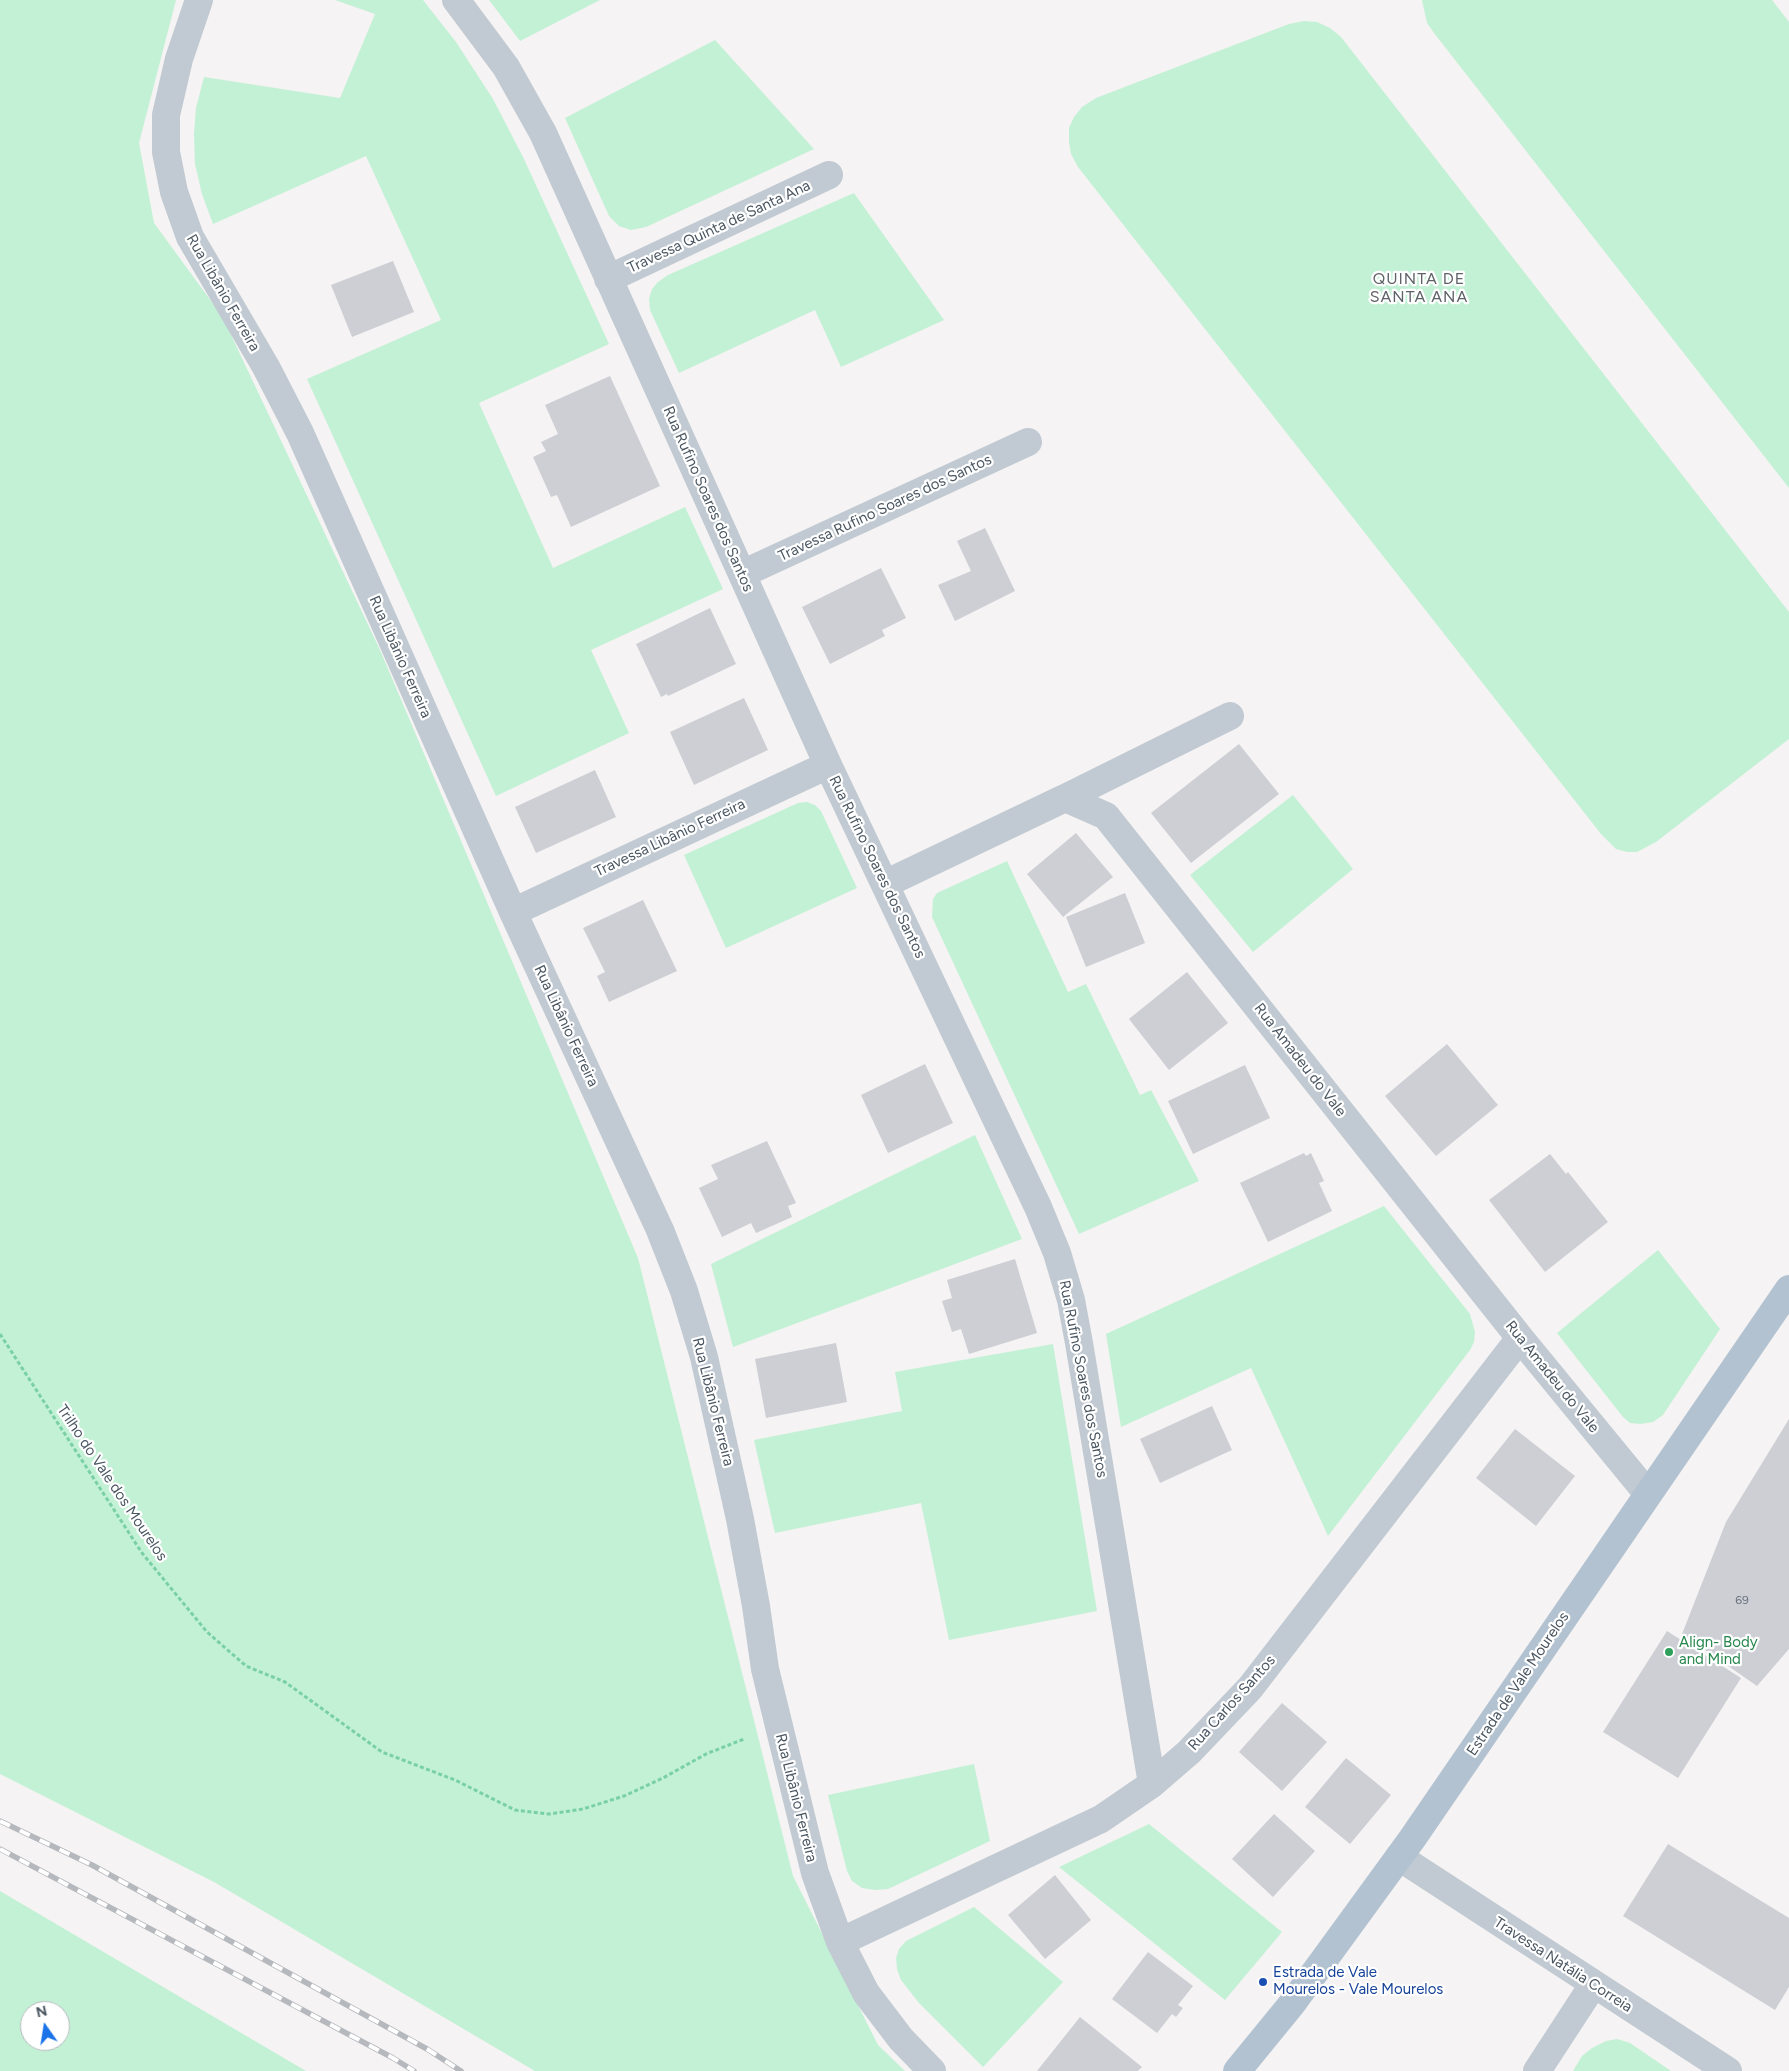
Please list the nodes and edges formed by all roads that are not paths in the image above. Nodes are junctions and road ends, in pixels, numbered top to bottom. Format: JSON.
{"nodes":[{"id":1,"x":199,"y":0,"type":"edge"},
{"id":2,"x":456,"y":0,"type":"edge"},
{"id":3,"x":829,"y":175,"type":"dead end"},
{"id":4,"x":608,"y":279,"type":"junction"},
{"id":5,"x":1028,"y":442,"type":"dead end"},
{"id":6,"x":742,"y":574,"type":"junction"},
{"id":7,"x":1230,"y":716,"type":"dead end"},
{"id":8,"x":828,"y":765,"type":"junction"},
{"id":9,"x":1065,"y":798,"type":"junction"},
{"id":10,"x":885,"y":884,"type":"junction"},
{"id":11,"x":513,"y":912,"type":"junction"},
{"id":12,"x":1789,"y":1290,"type":"edge"},
{"id":13,"x":1520,"y":1338,"type":"junction"},
{"id":14,"x":1648,"y":1494,"type":"junction"},
{"id":15,"x":1152,"y":1784,"type":"junction"},
{"id":16,"x":1399,"y":1857,"type":"junction"},
{"id":17,"x":840,"y":1942,"type":"junction"},
{"id":18,"x":1592,"y":1985,"type":"junction"},
{"id":19,"x":932,"y":2071,"type":"edge"},
{"id":20,"x":1237,"y":2071,"type":"edge"},
{"id":21,"x":1537,"y":2071,"type":"edge"},
{"id":22,"x":1728,"y":2071,"type":"edge"}],
"edges":[{"from":1,"to":11,"type":"street","name":"Rua Libânio Ferreira"},
{"from":2,"to":4,"type":"street","name":"Rua Rufino Soares dos Santos"},
{"from":3,"to":4,"type":"street","name":"Travessa Quinta de Santa Ana"},
{"from":4,"to":6,"type":"street","name":"Rua Rufino Soares dos Santos"},
{"from":5,"to":6,"type":"street","name":"Travessa Rufino Soares dos Santos"},
{"from":6,"to":8,"type":"street","name":"Rua Rufino Soares dos Santos"},
{"from":7,"to":9,"type":"street"},
{"from":8,"to":10,"type":"street","name":"Rua Rufino Soares dos Santos"},
{"from":8,"to":11,"type":"street","name":"Travessa Libânio Ferreira"},
{"from":9,"to":10,"type":"street"},
{"from":9,"to":13,"type":"street","name":"Rua Amadeu do Vale"},
{"from":10,"to":15,"type":"street","name":"Rua Rufino Soares dos Santos"},
{"from":11,"to":17,"type":"street","name":"Rua Libânio Ferreira"},
{"from":12,"to":14,"type":"main road","name":"Estrada de Vale Mourelos"},
{"from":13,"to":14,"type":"street","name":"Rua Amadeu do Vale"},
{"from":13,"to":15,"type":"street","name":"Rua Carlos Santos"},
{"from":14,"to":16,"type":"main road","name":"Estrada de Vale Mourelos"},
{"from":15,"to":17,"type":"street","name":"Rua Carlos Santos"},
{"from":16,"to":18,"type":"street","name":"Travessa Natália Correia"},
{"from":16,"to":20,"type":"main road","name":"Estrada de Vale Mourelos"},
{"from":17,"to":19,"type":"street","name":"Rua Libânio Ferreira"},
{"from":18,"to":21,"type":"street"},
{"from":18,"to":22,"type":"street","name":"Travessa Natália Correia"}]}
